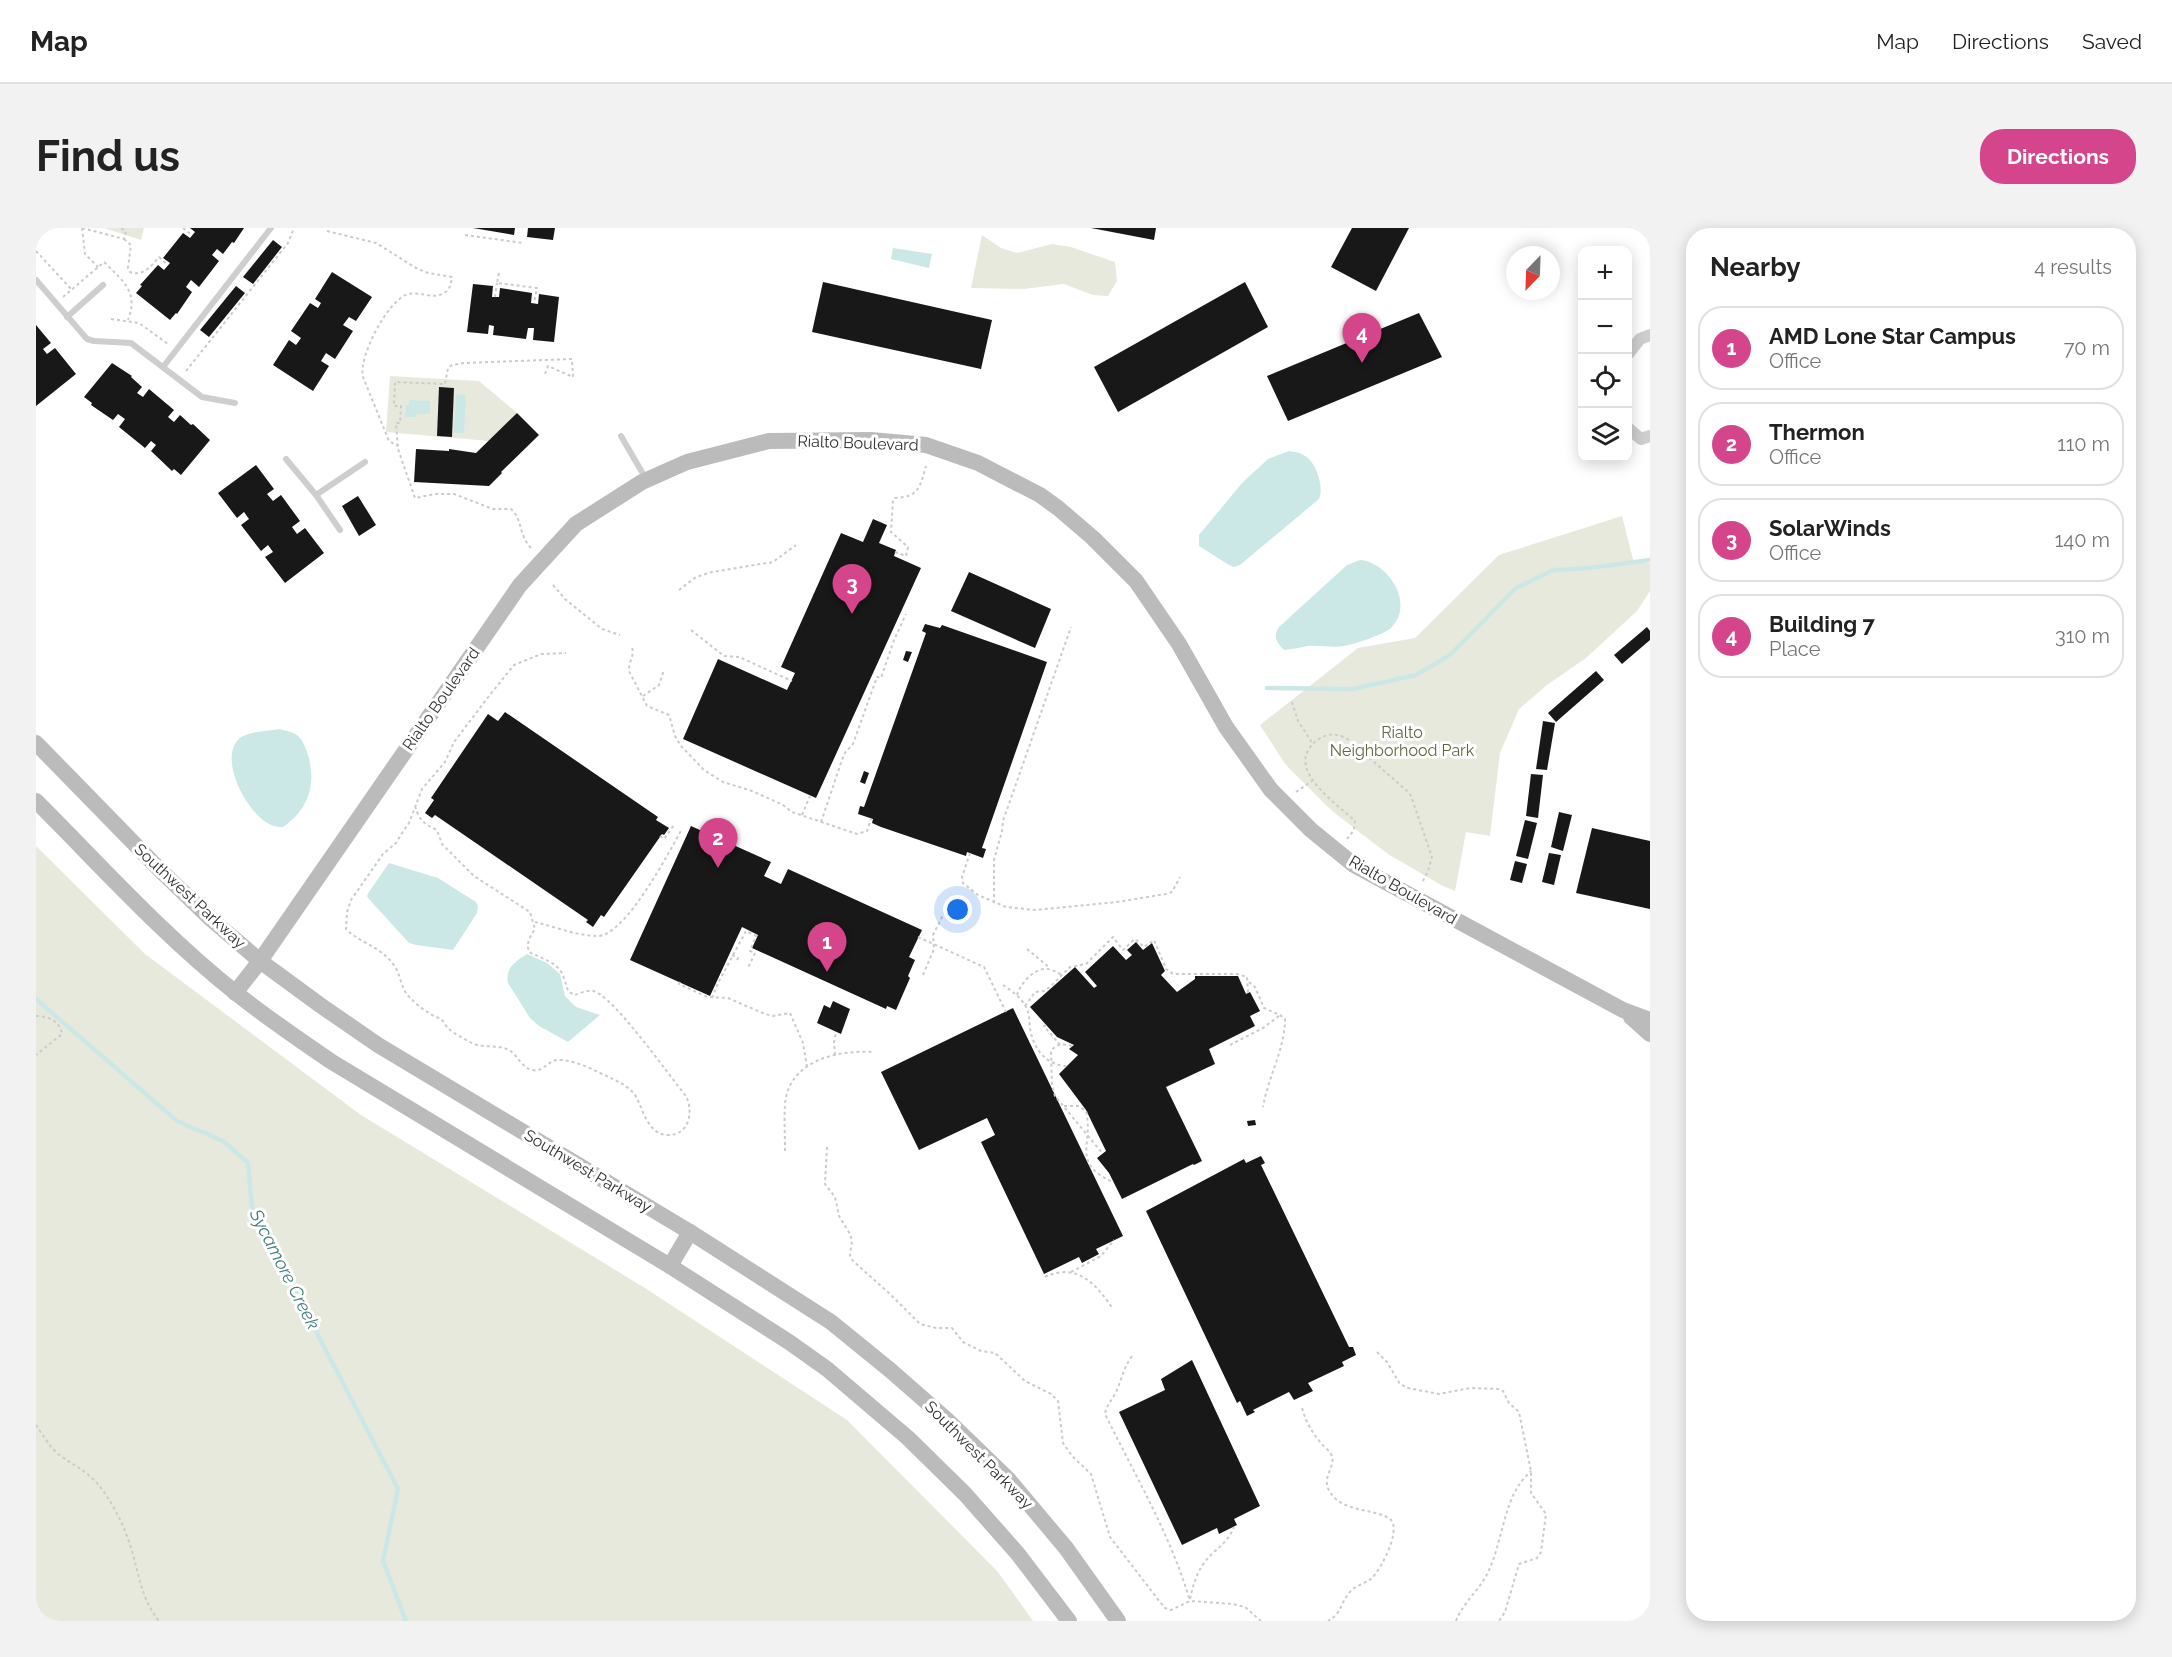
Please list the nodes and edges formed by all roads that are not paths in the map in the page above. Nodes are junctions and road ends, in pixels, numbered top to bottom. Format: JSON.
{"nodes":[{"id":1,"x":271,"y":228,"type":"edge"},
{"id":2,"x":1647,"y":228,"type":"edge"},
{"id":3,"x":1650,"y":233,"type":"edge"},
{"id":4,"x":36,"y":280,"type":"edge"},
{"id":5,"x":103,"y":285,"type":"dead end"},
{"id":6,"x":67,"y":317,"type":"junction"},
{"id":7,"x":1650,"y":335,"type":"edge"},
{"id":8,"x":1632,"y":349,"type":"edge"},
{"id":9,"x":163,"y":367,"type":"junction"},
{"id":10,"x":235,"y":403,"type":"dead end"},
{"id":11,"x":1632,"y":431,"type":"edge"},
{"id":12,"x":621,"y":436,"type":"dead end"},
{"id":13,"x":1650,"y":436,"type":"edge"},
{"id":14,"x":286,"y":459,"type":"dead end"},
{"id":15,"x":365,"y":462,"type":"dead end"},
{"id":16,"x":646,"y":480,"type":"junction"},
{"id":17,"x":316,"y":495,"type":"junction"},
{"id":18,"x":340,"y":530,"type":"dead end"},
{"id":19,"x":36,"y":743,"type":"edge"},
{"id":20,"x":36,"y":801,"type":"edge"},
{"id":21,"x":260,"y":961,"type":"junction"},
{"id":22,"x":235,"y":993,"type":"junction"},
{"id":23,"x":1623,"y":1010,"type":"junction"},
{"id":24,"x":1650,"y":1020,"type":"edge"},
{"id":25,"x":1650,"y":1034,"type":"edge"},
{"id":26,"x":690,"y":1232,"type":"junction"},
{"id":27,"x":670,"y":1266,"type":"junction"},
{"id":28,"x":1069,"y":1621,"type":"edge"},
{"id":29,"x":1119,"y":1621,"type":"edge"}],
"edges":[{"from":1,"to":9,"type":"lane"},
{"from":2,"to":3,"type":"street"},
{"from":4,"to":6,"type":"lane"},
{"from":5,"to":6,"type":"lane"},
{"from":6,"to":9,"type":"lane"},
{"from":7,"to":8,"type":"street"},
{"from":9,"to":10,"type":"lane"},
{"from":11,"to":13,"type":"street"},
{"from":12,"to":16,"type":"lane"},
{"from":14,"to":17,"type":"lane"},
{"from":15,"to":17,"type":"lane"},
{"from":16,"to":21,"type":"main road","name":"Rialto Boulevard"},
{"from":16,"to":23,"type":"main road","name":"Rialto Boulevard"},
{"from":17,"to":18,"type":"lane"},
{"from":19,"to":21,"type":"main road","name":"Southwest Parkway"},
{"from":20,"to":22,"type":"main road"},
{"from":21,"to":22,"type":"main road","name":"Rialto Boulevard"},
{"from":21,"to":26,"type":"main road","name":"Southwest Parkway"},
{"from":22,"to":27,"type":"main road"},
{"from":23,"to":24,"type":"main road","name":"Rialto Boulevard"},
{"from":23,"to":25,"type":"main road","name":"Rialto Boulevard"},
{"from":26,"to":27,"type":"main road"},
{"from":26,"to":29,"type":"main road","name":"Southwest Parkway"},
{"from":27,"to":28,"type":"main road"}]}
